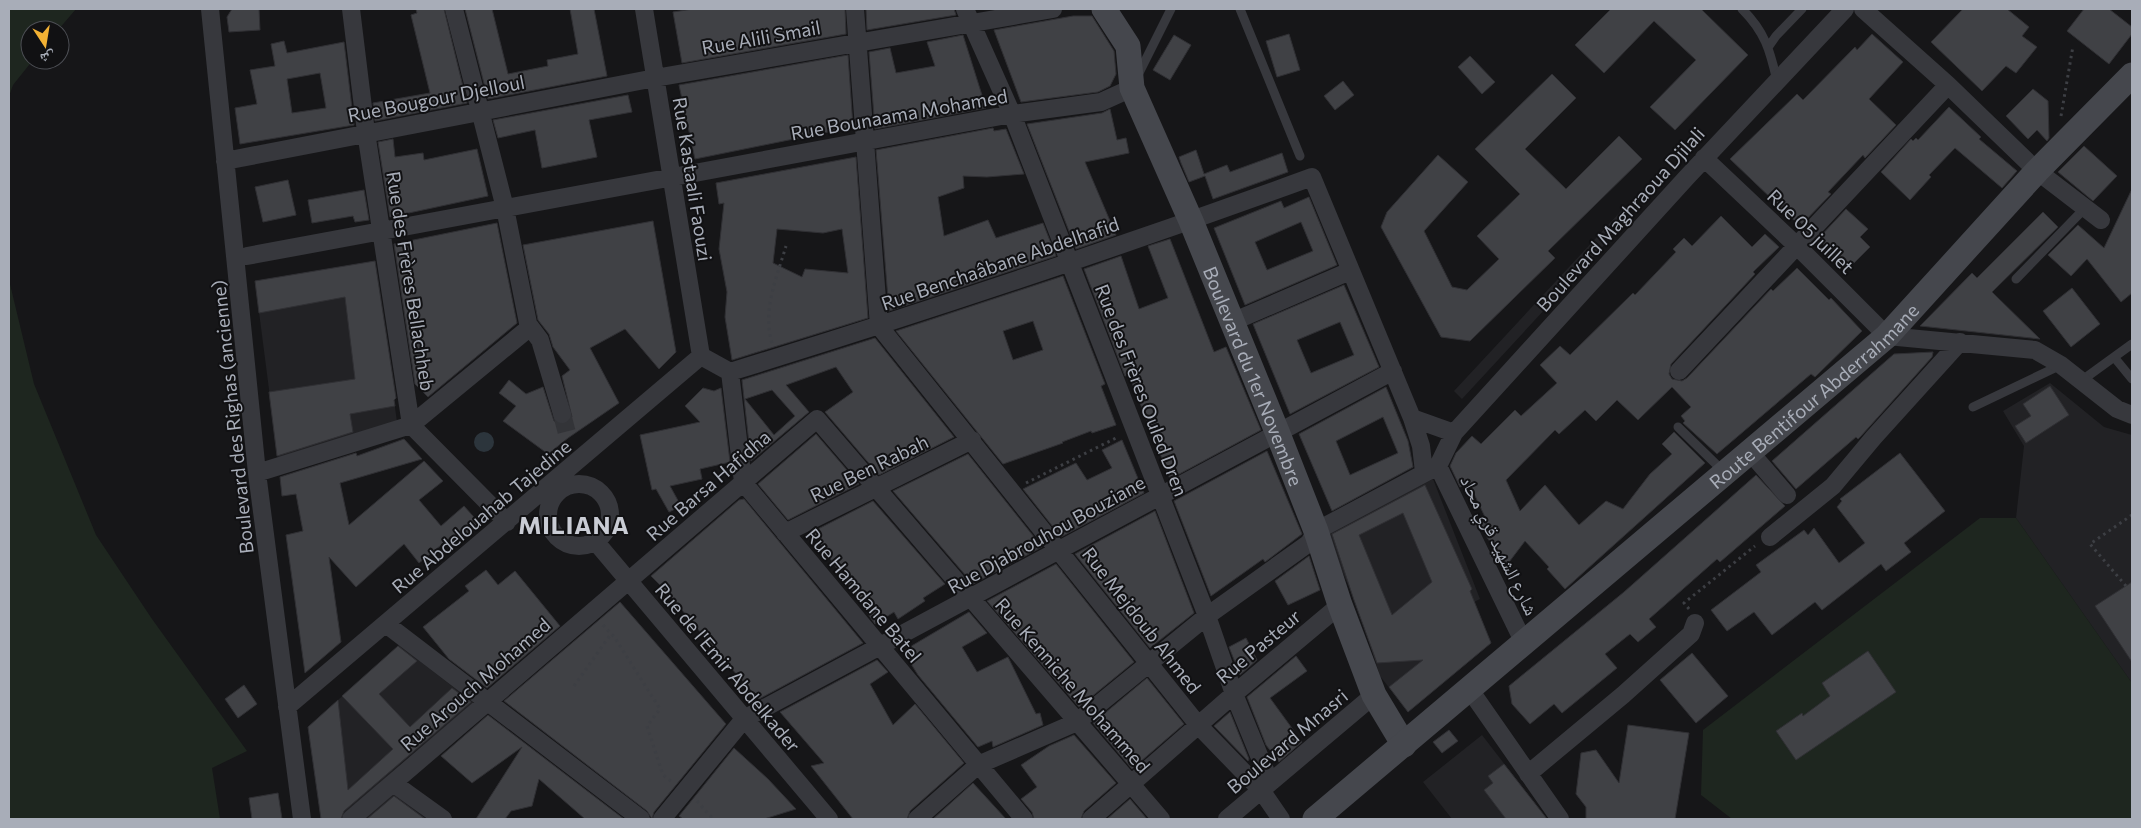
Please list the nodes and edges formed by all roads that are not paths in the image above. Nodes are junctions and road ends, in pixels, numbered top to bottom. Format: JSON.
{"nodes":[{"id":1,"x":210,"y":9,"type":"edge"},
{"id":2,"x":350,"y":9,"type":"edge"},
{"id":3,"x":454,"y":9,"type":"edge"},
{"id":4,"x":644,"y":9,"type":"edge"},
{"id":5,"x":855,"y":9,"type":"edge"},
{"id":6,"x":1053,"y":9,"type":"edge"},
{"id":7,"x":1104,"y":9,"type":"edge"},
{"id":8,"x":1172,"y":9,"type":"edge"},
{"id":9,"x":1240,"y":9,"type":"edge"},
{"id":10,"x":1742,"y":9,"type":"edge"},
{"id":11,"x":1802,"y":9,"type":"edge"},
{"id":12,"x":1845,"y":9,"type":"edge"},
{"id":13,"x":1863,"y":9,"type":"edge"},
{"id":14,"x":967,"y":16,"type":"edge"},
{"id":15,"x":857,"y":42,"type":"junction"},
{"id":16,"x":1769,"y":46,"type":"junction"},
{"id":17,"x":2132,"y":75,"type":"edge"},
{"id":18,"x":655,"y":78,"type":"junction"},
{"id":19,"x":1777,"y":81,"type":"junction"},
{"id":20,"x":1948,"y":85,"type":"junction"},
{"id":21,"x":1132,"y":88,"type":"junction"},
{"id":22,"x":479,"y":110,"type":"junction"},
{"id":23,"x":1012,"y":114,"type":"junction"},
{"id":24,"x":366,"y":132,"type":"junction"},
{"id":25,"x":865,"y":141,"type":"junction"},
{"id":26,"x":1300,"y":156,"type":"dead end"},
{"id":27,"x":1704,"y":158,"type":"junction"},
{"id":28,"x":224,"y":161,"type":"junction"},
{"id":29,"x":2038,"y":171,"type":"junction"},
{"id":30,"x":1312,"y":177,"type":"joint"},
{"id":31,"x":672,"y":178,"type":"junction"},
{"id":32,"x":505,"y":208,"type":"junction"},
{"id":33,"x":2085,"y":208,"type":"junction"},
{"id":34,"x":2101,"y":220,"type":"dead end"},
{"id":35,"x":1191,"y":221,"type":"junction"},
{"id":36,"x":382,"y":231,"type":"junction"},
{"id":37,"x":1797,"y":246,"type":"junction"},
{"id":38,"x":247,"y":256,"type":"dead end"},
{"id":39,"x":1069,"y":261,"type":"junction"},
{"id":40,"x":1350,"y":271,"type":"junction"},
{"id":41,"x":2016,"y":279,"type":"dead end"},
{"id":42,"x":1232,"y":322,"type":"junction"},
{"id":43,"x":529,"y":326,"type":"junction"},
{"id":44,"x":879,"y":326,"type":"junction"},
{"id":45,"x":1886,"y":336,"type":"junction"},
{"id":46,"x":1960,"y":342,"type":"junction"},
{"id":47,"x":2132,"y":344,"type":"edge"},
{"id":48,"x":701,"y":356,"type":"junction"},
{"id":49,"x":2114,"y":357,"type":"junction"},
{"id":50,"x":2061,"y":365,"type":"junction"},
{"id":51,"x":1679,"y":371,"type":"dead end"},
{"id":52,"x":730,"y":372,"type":"junction"},
{"id":53,"x":1393,"y":372,"type":"junction"},
{"id":54,"x":2132,"y":379,"type":"edge"},
{"id":55,"x":2081,"y":381,"type":"junction"},
{"id":56,"x":1972,"y":406,"type":"dead end"},
{"id":57,"x":562,"y":414,"type":"tunnel mouth"},
{"id":58,"x":2132,"y":415,"type":"edge"},
{"id":59,"x":1412,"y":418,"type":"junction"},
{"id":60,"x":817,"y":419,"type":"joint"},
{"id":61,"x":412,"y":425,"type":"junction"},
{"id":62,"x":1678,"y":427,"type":"dead end"},
{"id":63,"x":1454,"y":433,"type":"junction"},
{"id":64,"x":1278,"y":434,"type":"junction"},
{"id":65,"x":972,"y":440,"type":"junction"},
{"id":66,"x":1750,"y":452,"type":"junction"},
{"id":67,"x":1431,"y":469,"type":"junction"},
{"id":68,"x":257,"y":473,"type":"junction"},
{"id":69,"x":1725,"y":473,"type":"junction"},
{"id":70,"x":743,"y":482,"type":"junction"},
{"id":71,"x":553,"y":488,"type":"junction"},
{"id":72,"x":876,"y":488,"type":"junction"},
{"id":73,"x":1787,"y":495,"type":"dead end"},
{"id":74,"x":1160,"y":496,"type":"junction"},
{"id":75,"x":507,"y":522,"type":"junction"},
{"id":76,"x":1316,"y":531,"type":"junction"},
{"id":77,"x":785,"y":533,"type":"junction"},
{"id":78,"x":1770,"y":537,"type":"road end"},
{"id":79,"x":595,"y":541,"type":"junction"},
{"id":80,"x":1059,"y":549,"type":"junction"},
{"id":81,"x":627,"y":582,"type":"junction"},
{"id":82,"x":971,"y":599,"type":"junction"},
{"id":83,"x":1340,"y":605,"type":"junction"},
{"id":84,"x":1207,"y":616,"type":"junction"},
{"id":85,"x":1695,"y":623,"type":"road end"},
{"id":86,"x":386,"y":624,"type":"junction"},
{"id":87,"x":1524,"y":643,"type":"junction"},
{"id":88,"x":880,"y":648,"type":"junction"},
{"id":89,"x":1150,"y":663,"type":"junction"},
{"id":90,"x":1470,"y":690,"type":"junction"},
{"id":91,"x":1234,"y":694,"type":"junction"},
{"id":92,"x":1374,"y":695,"type":"junction"},
{"id":93,"x":487,"y":702,"type":"junction"},
{"id":94,"x":287,"y":707,"type":"junction"},
{"id":95,"x":744,"y":719,"type":"junction"},
{"id":96,"x":1077,"y":722,"type":"junction"},
{"id":97,"x":1199,"y":726,"type":"junction"},
{"id":98,"x":1404,"y":745,"type":"junction"},
{"id":99,"x":978,"y":765,"type":"junction"},
{"id":100,"x":1528,"y":774,"type":"junction"},
{"id":101,"x":393,"y":783,"type":"junction"},
{"id":102,"x":1131,"y":785,"type":"junction"},
{"id":103,"x":1261,"y":790,"type":"junction"},
{"id":104,"x":302,"y":819,"type":"edge"},
{"id":105,"x":351,"y":819,"type":"edge"},
{"id":106,"x":442,"y":819,"type":"edge"},
{"id":107,"x":641,"y":819,"type":"edge"},
{"id":108,"x":662,"y":819,"type":"edge"},
{"id":109,"x":829,"y":819,"type":"edge"},
{"id":110,"x":917,"y":819,"type":"edge"},
{"id":111,"x":1024,"y":819,"type":"edge"},
{"id":112,"x":1091,"y":819,"type":"edge"},
{"id":113,"x":1161,"y":819,"type":"edge"},
{"id":114,"x":1227,"y":819,"type":"edge"},
{"id":115,"x":1281,"y":819,"type":"edge"},
{"id":116,"x":1314,"y":819,"type":"edge"},
{"id":117,"x":1560,"y":819,"type":"edge"}],
"edges":[{"from":1,"to":28,"type":"street","name":"Boulevard des Righas (ancienne)"},
{"from":2,"to":24,"type":"street","name":"Rue des Frères Bellachheb"},
{"from":3,"to":22,"type":"street"},
{"from":4,"to":18,"type":"street","name":"Rue Kastaali Faouzi"},
{"from":5,"to":15,"type":"street"},
{"from":6,"to":14,"type":"street","name":"Rue Alili Smail"},
{"from":7,"to":21,"type":"main road","name":"Boulevard du 1er Novembre"},
{"from":8,"to":21,"type":"lane"},
{"from":9,"to":26,"type":"lane"},
{"from":10,"to":16,"type":"lane"},
{"from":11,"to":16,"type":"lane"},
{"from":12,"to":19,"type":"street","name":"Boulevard Maghraoua Djilali"},
{"from":13,"to":20,"type":"street"},
{"from":14,"to":15,"type":"street","name":"Rue Alili Smail"},
{"from":14,"to":23,"type":"street","name":"Rue des Frères Ouled Dren"},
{"from":15,"to":18,"type":"street","name":"Rue Alili Smail"},
{"from":15,"to":25,"type":"street"},
{"from":16,"to":19,"type":"lane"},
{"from":17,"to":29,"type":"main road","name":"Route Bentifour Abderrahmane"},
{"from":18,"to":22,"type":"street","name":"Rue Bougour Djelloul"},
{"from":18,"to":31,"type":"street","name":"Rue Kastaali Faouzi"},
{"from":19,"to":27,"type":"street","name":"Boulevard Maghraoua Djilali"},
{"from":20,"to":29,"type":"street"},
{"from":20,"to":37,"type":"street"},
{"from":21,"to":23,"type":"street","name":"Rue Bounaama Mohamed"},
{"from":21,"to":35,"type":"main road","name":"Boulevard du 1er Novembre"},
{"from":22,"to":24,"type":"street","name":"Rue Bougour Djelloul"},
{"from":22,"to":32,"type":"street"},
{"from":23,"to":25,"type":"street","name":"Rue Bounaama Mohamed"},
{"from":23,"to":39,"type":"street","name":"Rue des Frères Ouled Dren"},
{"from":24,"to":28,"type":"street","name":"Rue Bougour Djelloul"},
{"from":24,"to":36,"type":"street","name":"Rue des Frères Bellachheb"},
{"from":25,"to":31,"type":"street","name":"Rue Bounaama Mohamed"},
{"from":25,"to":44,"type":"street"},
{"from":27,"to":37,"type":"street","name":"Rue 05 juillet"},
{"from":27,"to":63,"type":"street","name":"Boulevard Maghraoua Djilali"},
{"from":28,"to":68,"type":"street","name":"Boulevard des Righas (ancienne)"},
{"from":29,"to":33,"type":"street"},
{"from":29,"to":45,"type":"main road","name":"Route Bentifour Abderrahmane"},
{"from":30,"to":35,"type":"street","name":"Rue Benchaâbane Abdelhafid"},
{"from":30,"to":40,"type":"street","name":"شارع الشهيد قري محاد"},
{"from":31,"to":32,"type":"street","name":"Rue Bounaama Mohamed"},
{"from":31,"to":48,"type":"street","name":"Rue Kastaali Faouzi"},
{"from":32,"to":36,"type":"street","name":"Rue Bounaama Mohamed"},
{"from":32,"to":43,"type":"street"},
{"from":33,"to":34,"type":"street"},
{"from":33,"to":41,"type":"lane"},
{"from":35,"to":39,"type":"street","name":"Rue Benchaâbane Abdelhafid"},
{"from":35,"to":42,"type":"main road","name":"Boulevard du 1er Novembre"},
{"from":36,"to":38,"type":"street","name":"Rue Bounaama Mohamed"},
{"from":36,"to":61,"type":"street","name":"Rue des Frères Bellachheb"},
{"from":37,"to":45,"type":"street","name":"Rue 05 juillet"},
{"from":37,"to":51,"type":"street"},
{"from":39,"to":44,"type":"street","name":"Rue Benchaâbane Abdelhafid"},
{"from":39,"to":74,"type":"street","name":"Rue des Frères Ouled Dren"},
{"from":40,"to":42,"type":"street"},
{"from":40,"to":53,"type":"street","name":"شارع الشهيد قري محاد"},
{"from":42,"to":64,"type":"main road","name":"Boulevard du 1er Novembre"},
{"from":43,"to":57,"type":"street"},
{"from":43,"to":61,"type":"street"},
{"from":44,"to":52,"type":"street","name":"Rue Benchaâbane Abdelhafid"},
{"from":44,"to":65,"type":"street","name":"Rue Mejdoub Ahmed"},
{"from":45,"to":46,"type":"street"},
{"from":45,"to":66,"type":"main road","name":"Route Bentifour Abderrahmane"},
{"from":46,"to":50,"type":"street"},
{"from":46,"to":78,"type":"street"},
{"from":47,"to":49,"type":"lane"},
{"from":48,"to":52,"type":"street"},
{"from":48,"to":71,"type":"street","name":"Rue Abdelouahab Tajedine"},
{"from":49,"to":54,"type":"lane"},
{"from":49,"to":55,"type":"lane"},
{"from":50,"to":55,"type":"street"},
{"from":50,"to":56,"type":"lane"},
{"from":52,"to":70,"type":"street"},
{"from":53,"to":59,"type":"street","name":"شارع الشهيد قري محاد"},
{"from":53,"to":64,"type":"street","name":"Rue Djabrouhou Bouziane"},
{"from":55,"to":58,"type":"street"},
{"from":59,"to":63,"type":"street"},
{"from":59,"to":67,"type":"street","name":"شارع الشهيد قري محاد"},
{"from":60,"to":70,"type":"street","name":"Rue Barsa Hafidha"},
{"from":60,"to":72,"type":"street","name":"Rue Kenniche Mohammed"},
{"from":61,"to":68,"type":"street"},
{"from":61,"to":75,"type":"street"},
{"from":62,"to":69,"type":"lane"},
{"from":63,"to":67,"type":"street","name":"Boulevard Maghraoua Djilali"},
{"from":64,"to":74,"type":"street","name":"Rue Djabrouhou Bouziane"},
{"from":64,"to":76,"type":"main road","name":"Boulevard du 1er Novembre"},
{"from":65,"to":72,"type":"street","name":"Rue Ben Rabah"},
{"from":65,"to":80,"type":"street","name":"Rue Mejdoub Ahmed"},
{"from":66,"to":69,"type":"main road","name":"Route Bentifour Abderrahmane"},
{"from":66,"to":73,"type":"street"},
{"from":67,"to":76,"type":"street"},
{"from":67,"to":87,"type":"street","name":"شارع الشهيد قري محاد"},
{"from":68,"to":94,"type":"street","name":"Boulevard des Righas (ancienne)"},
{"from":69,"to":87,"type":"main road","name":"Route Bentifour Abderrahmane"},
{"from":70,"to":77,"type":"street","name":"Rue Hamdane Batel"},
{"from":70,"to":81,"type":"street","name":"Rue Barsa Hafidha"},
{"from":71,"to":75,"type":"street","name":"Rue Abdelouahab Tajedine"},
{"from":71,"to":79,"type":"street"},
{"from":71,"to":79,"type":"street"},
{"from":72,"to":77,"type":"street","name":"Rue Ben Rabah"},
{"from":72,"to":82,"type":"street","name":"Rue Kenniche Mohammed"},
{"from":74,"to":80,"type":"street","name":"Rue Djabrouhou Bouziane"},
{"from":74,"to":84,"type":"street","name":"Rue des Frères Ouled Dren"},
{"from":75,"to":86,"type":"street","name":"Rue Abdelouahab Tajedine"},
{"from":76,"to":83,"type":"main road","name":"Boulevard du 1er Novembre"},
{"from":76,"to":84,"type":"street"},
{"from":77,"to":88,"type":"street","name":"Rue Hamdane Batel"},
{"from":79,"to":81,"type":"street","name":"Rue de l'Emir Abdelkader"},
{"from":80,"to":82,"type":"street","name":"Rue Djabrouhou Bouziane"},
{"from":80,"to":89,"type":"street","name":"Rue Mejdoub Ahmed"},
{"from":81,"to":93,"type":"street","name":"Rue Arouch Mohamed"},
{"from":81,"to":95,"type":"street","name":"Rue de l'Emir Abdelkader"},
{"from":82,"to":88,"type":"street","name":"Rue Djabrouhou Bouziane"},
{"from":82,"to":96,"type":"street","name":"Rue Kenniche Mohammed"},
{"from":83,"to":91,"type":"street","name":"Rue Pasteur"},
{"from":83,"to":92,"type":"main road","name":"Boulevard du 1er Novembre"},
{"from":84,"to":89,"type":"street"},
{"from":84,"to":91,"type":"street","name":"Rue des Frères Ouled Dren"},
{"from":85,"to":100,"type":"street"},
{"from":86,"to":93,"type":"street"},
{"from":86,"to":94,"type":"street","name":"Rue Abdelouahab Tajedine"},
{"from":87,"to":90,"type":"main road","name":"Route Bentifour Abderrahmane"},
{"from":88,"to":95,"type":"street","name":"Rue Djabrouhou Bouziane"},
{"from":88,"to":99,"type":"street","name":"Rue Hamdane Batel"},
{"from":89,"to":96,"type":"street"},
{"from":89,"to":97,"type":"street","name":"Rue Mejdoub Ahmed"},
{"from":90,"to":98,"type":"main road","name":"Route Bentifour Abderrahmane"},
{"from":90,"to":100,"type":"street"},
{"from":91,"to":97,"type":"street","name":"Rue Pasteur"},
{"from":91,"to":103,"type":"street","name":"Rue des Frères Ouled Dren"},
{"from":92,"to":98,"type":"main road","name":"Boulevard du 1er Novembre"},
{"from":92,"to":103,"type":"street","name":"Boulevard Mnasri"},
{"from":93,"to":101,"type":"street","name":"Rue Arouch Mohamed"},
{"from":93,"to":107,"type":"street"},
{"from":94,"to":104,"type":"street","name":"Boulevard des Righas (ancienne)"},
{"from":95,"to":108,"type":"street"},
{"from":95,"to":109,"type":"street","name":"Rue de l'Emir Abdelkader"},
{"from":96,"to":99,"type":"street"},
{"from":96,"to":102,"type":"street","name":"Rue Kenniche Mohammed"},
{"from":97,"to":102,"type":"street","name":"Rue Pasteur"},
{"from":97,"to":103,"type":"street","name":"Rue Mejdoub Ahmed"},
{"from":98,"to":116,"type":"main road","name":"Route Bentifour Abderrahmane"},
{"from":99,"to":110,"type":"street"},
{"from":99,"to":111,"type":"street","name":"Rue Hamdane Batel"},
{"from":100,"to":117,"type":"street"},
{"from":101,"to":105,"type":"street","name":"Rue Arouch Mohamed"},
{"from":101,"to":106,"type":"street"},
{"from":102,"to":112,"type":"street","name":"Rue Pasteur"},
{"from":102,"to":113,"type":"street","name":"Rue Kenniche Mohammed"},
{"from":103,"to":114,"type":"street","name":"Boulevard Mnasri"},
{"from":103,"to":115,"type":"street","name":"Rue Mejdoub Ahmed"}]}
